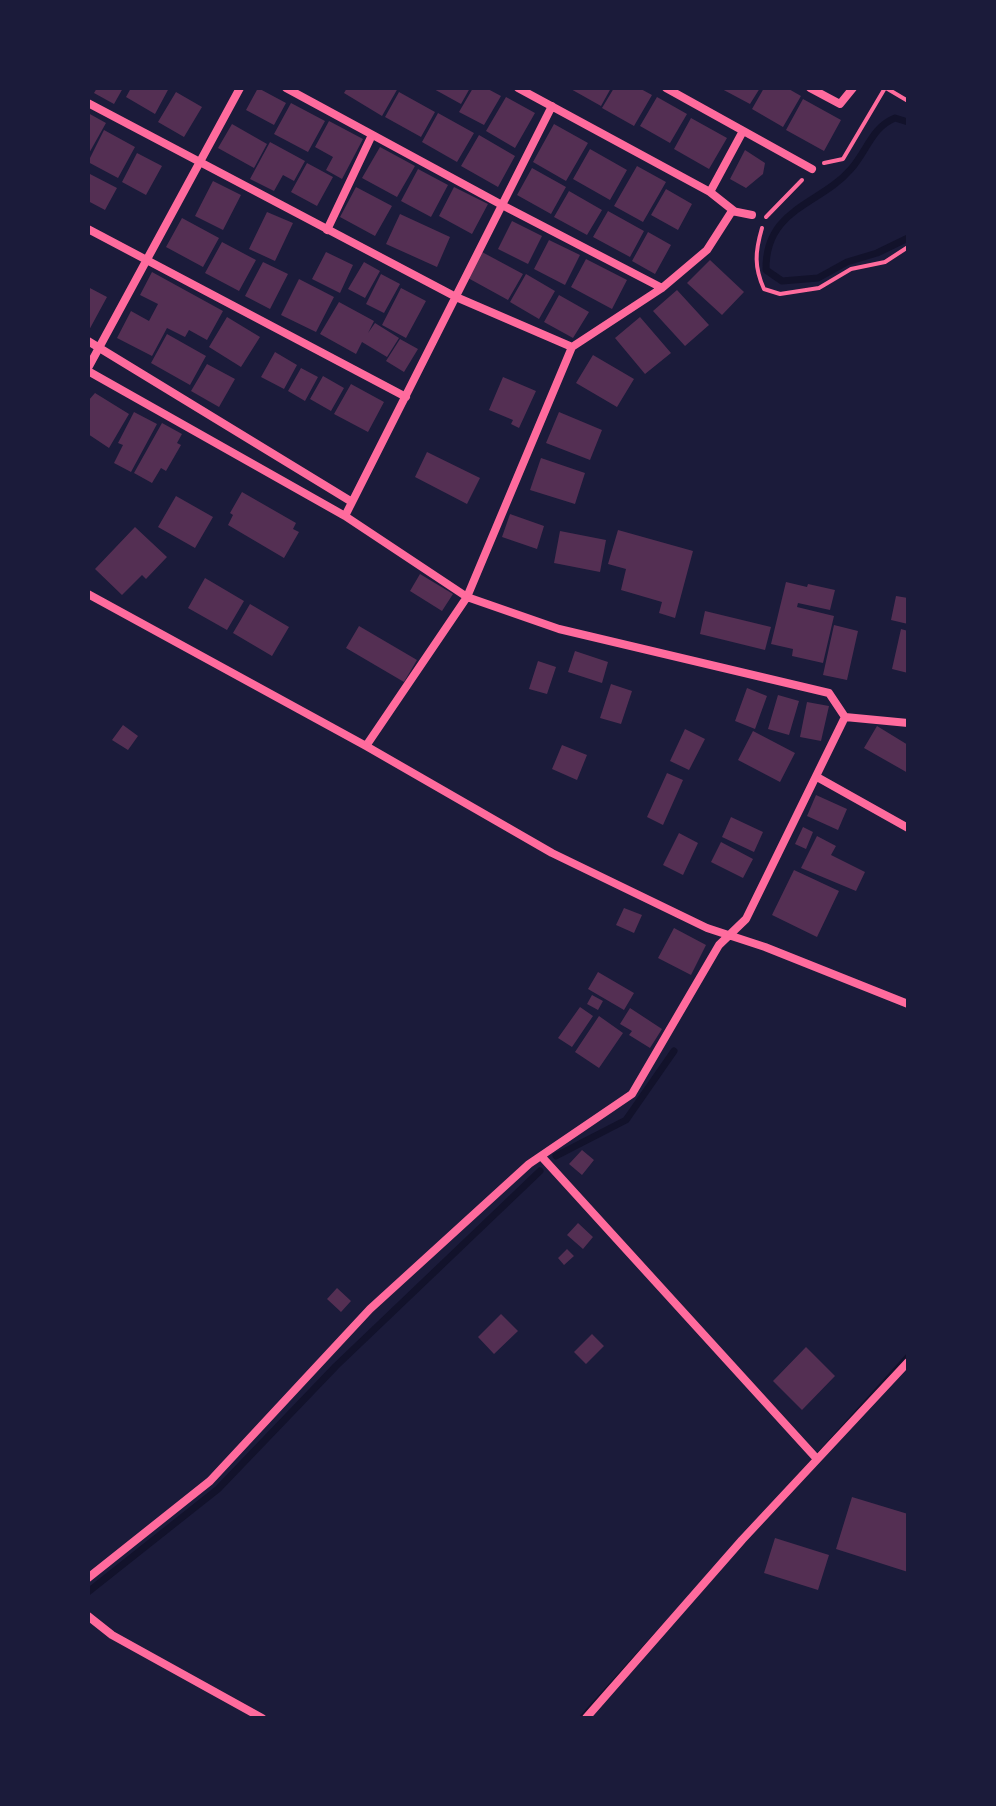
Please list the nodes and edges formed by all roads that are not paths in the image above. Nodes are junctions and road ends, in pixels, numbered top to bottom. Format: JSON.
{"nodes":[{"id":1,"x":240,"y":88,"type":"edge"},
{"id":2,"x":286,"y":88,"type":"edge"},
{"id":3,"x":518,"y":88,"type":"edge"},
{"id":4,"x":666,"y":88,"type":"edge"},
{"id":5,"x":810,"y":88,"type":"edge"},
{"id":6,"x":853,"y":88,"type":"edge"},
{"id":7,"x":88,"y":103,"type":"edge"},
{"id":8,"x":552,"y":106,"type":"junction"},
{"id":9,"x":743,"y":131,"type":"junction"},
{"id":10,"x":372,"y":135,"type":"junction"},
{"id":11,"x":197,"y":163,"type":"junction"},
{"id":12,"x":812,"y":169,"type":"road end"},
{"id":13,"x":710,"y":192,"type":"junction"},
{"id":14,"x":502,"y":205,"type":"junction"},
{"id":15,"x":735,"y":212,"type":"junction"},
{"id":16,"x":752,"y":215,"type":"dead end"},
{"id":17,"x":88,"y":229,"type":"edge"},
{"id":18,"x":327,"y":230,"type":"junction"},
{"id":19,"x":145,"y":260,"type":"junction"},
{"id":20,"x":662,"y":288,"type":"junction"},
{"id":21,"x":456,"y":297,"type":"junction"},
{"id":22,"x":88,"y":341,"type":"edge"},
{"id":23,"x":572,"y":347,"type":"junction"},
{"id":24,"x":98,"y":348,"type":"junction"},
{"id":25,"x":88,"y":369,"type":"edge"},
{"id":26,"x":406,"y":397,"type":"junction"},
{"id":27,"x":352,"y":502,"type":"junction"},
{"id":28,"x":345,"y":516,"type":"junction"},
{"id":29,"x":88,"y":594,"type":"edge"},
{"id":30,"x":467,"y":597,"type":"junction"},
{"id":31,"x":845,"y":717,"type":"junction"},
{"id":32,"x":908,"y":723,"type":"edge"},
{"id":33,"x":366,"y":746,"type":"junction"},
{"id":34,"x":817,"y":777,"type":"junction"},
{"id":35,"x":908,"y":828,"type":"edge"},
{"id":36,"x":731,"y":935,"type":"junction"},
{"id":37,"x":908,"y":1004,"type":"edge"},
{"id":38,"x":541,"y":1156,"type":"junction"},
{"id":39,"x":908,"y":1362,"type":"edge"},
{"id":40,"x":817,"y":1459,"type":"junction"},
{"id":41,"x":88,"y":1578,"type":"edge"},
{"id":42,"x":88,"y":1616,"type":"edge"},
{"id":43,"x":262,"y":1718,"type":"edge"},
{"id":44,"x":586,"y":1718,"type":"edge"}],
"edges":[{"from":1,"to":11,"type":"street"},
{"from":2,"to":10,"type":"street"},
{"from":3,"to":8,"type":"street"},
{"from":4,"to":9,"type":"street"},
{"from":5,"to":6,"type":"street"},
{"from":7,"to":11,"type":"street"},
{"from":8,"to":13,"type":"street"},
{"from":8,"to":14,"type":"street"},
{"from":9,"to":12,"type":"street"},
{"from":9,"to":13,"type":"street"},
{"from":10,"to":14,"type":"street"},
{"from":10,"to":18,"type":"street"},
{"from":11,"to":18,"type":"street"},
{"from":11,"to":19,"type":"street"},
{"from":13,"to":15,"type":"street"},
{"from":14,"to":20,"type":"street"},
{"from":14,"to":21,"type":"street"},
{"from":15,"to":16,"type":"street"},
{"from":15,"to":20,"type":"street"},
{"from":17,"to":19,"type":"street"},
{"from":18,"to":21,"type":"street"},
{"from":19,"to":24,"type":"street"},
{"from":19,"to":26,"type":"street"},
{"from":20,"to":23,"type":"street"},
{"from":21,"to":23,"type":"street"},
{"from":21,"to":26,"type":"street"},
{"from":22,"to":24,"type":"street"},
{"from":23,"to":30,"type":"street"},
{"from":24,"to":25,"type":"street"},
{"from":24,"to":27,"type":"street"},
{"from":25,"to":28,"type":"street"},
{"from":26,"to":27,"type":"street"},
{"from":27,"to":28,"type":"street"},
{"from":28,"to":30,"type":"street"},
{"from":29,"to":33,"type":"street"},
{"from":30,"to":31,"type":"street"},
{"from":30,"to":33,"type":"street"},
{"from":31,"to":32,"type":"street"},
{"from":31,"to":34,"type":"street"},
{"from":33,"to":36,"type":"street"},
{"from":34,"to":35,"type":"street"},
{"from":34,"to":36,"type":"street"},
{"from":36,"to":37,"type":"street"},
{"from":36,"to":38,"type":"street"},
{"from":38,"to":40,"type":"street"},
{"from":38,"to":41,"type":"street"},
{"from":39,"to":40,"type":"street"},
{"from":40,"to":44,"type":"street"},
{"from":42,"to":43,"type":"street"}]}
